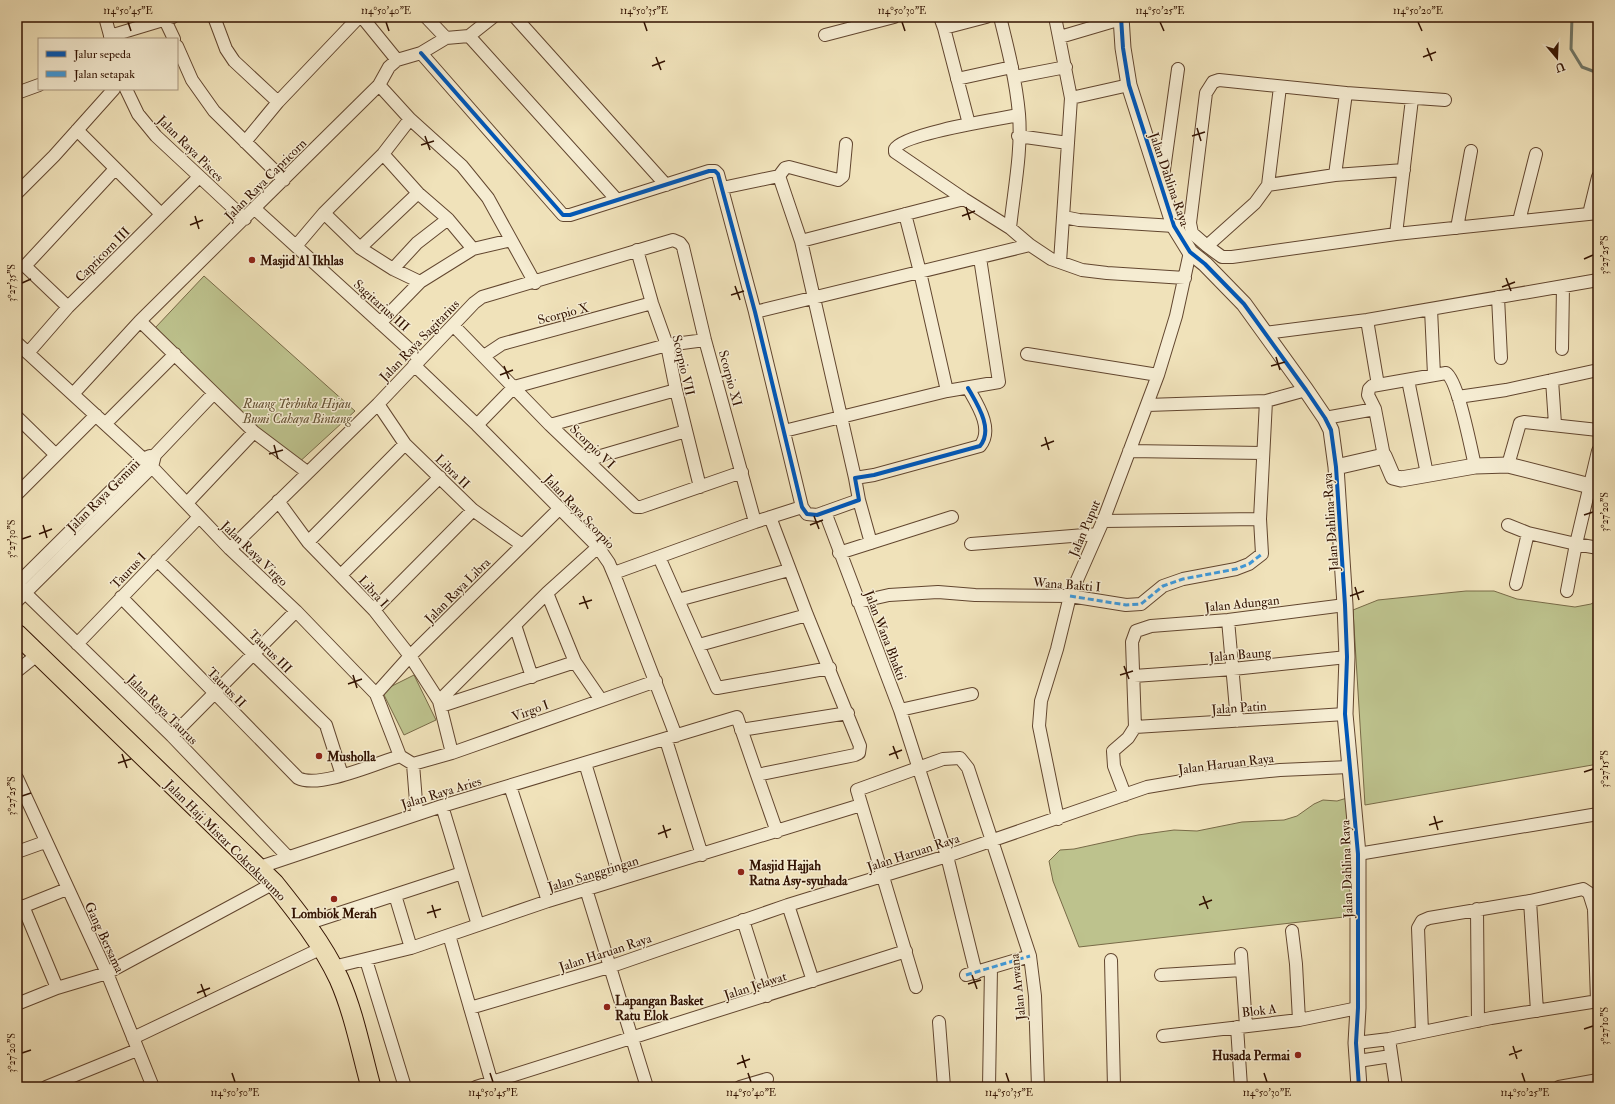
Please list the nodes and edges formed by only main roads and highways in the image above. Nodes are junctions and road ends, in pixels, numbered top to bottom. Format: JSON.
{"nodes":[{"id":1,"x":17,"y":634,"type":"edge"},
{"id":2,"x":371,"y":1087,"type":"edge"}],
"edges":[{"from":1,"to":2,"type":"main road","name":"Jalan Haji Mistar Cokrokusumo"}]}
